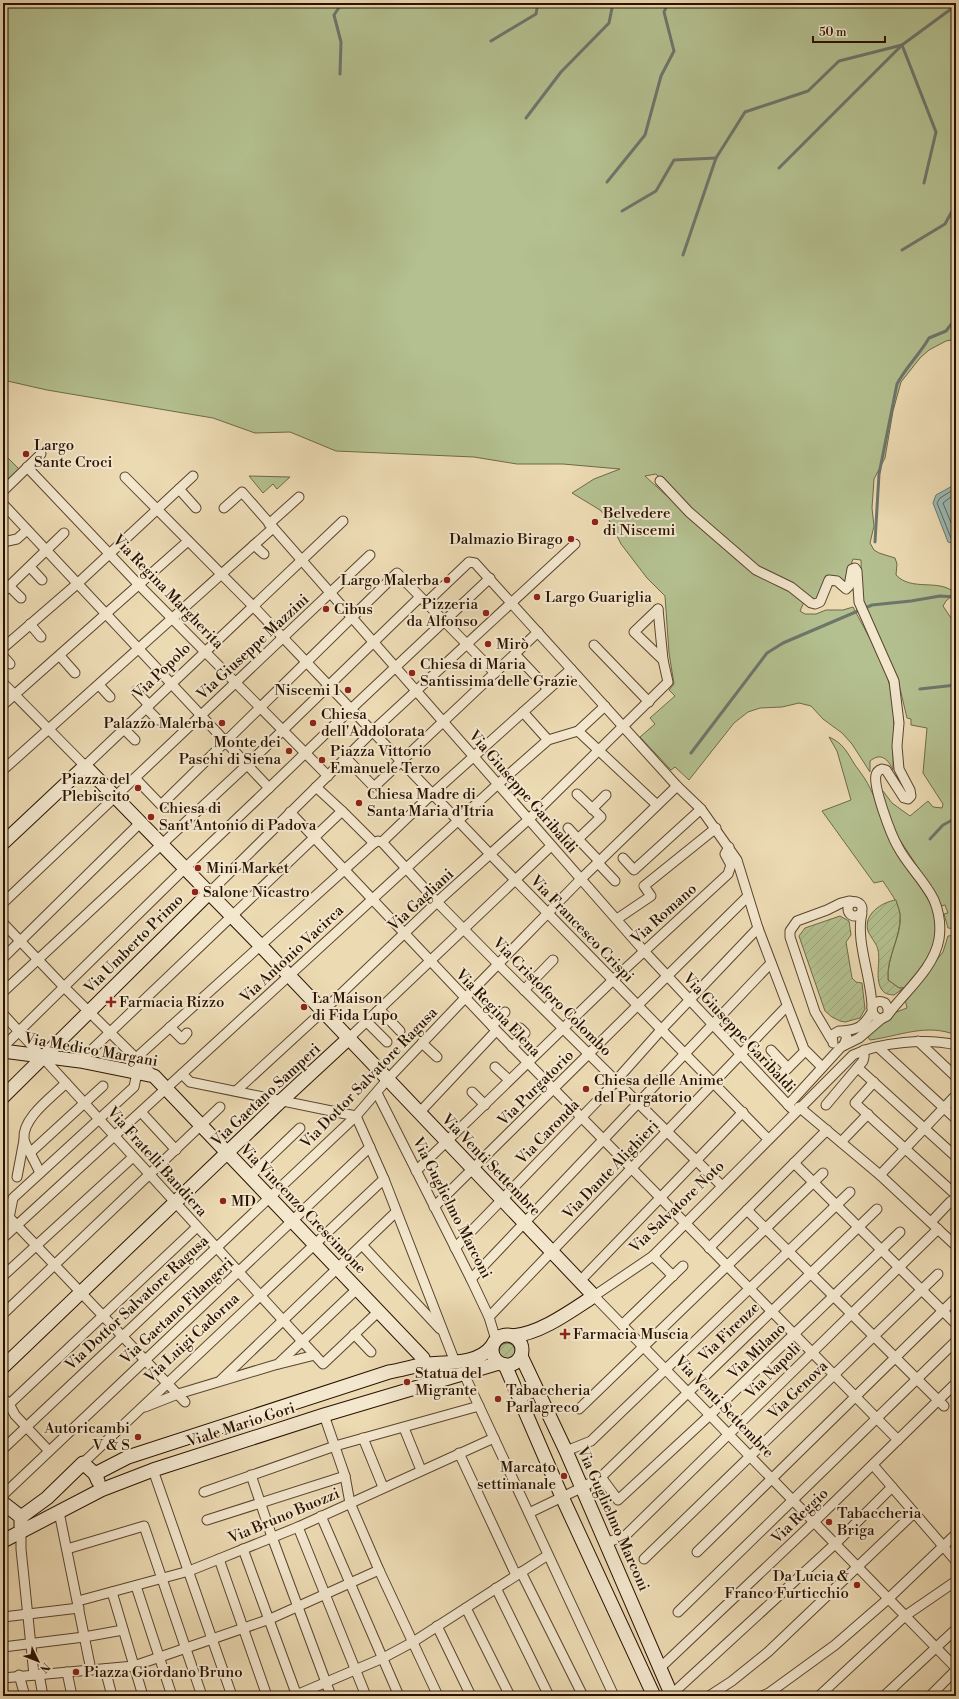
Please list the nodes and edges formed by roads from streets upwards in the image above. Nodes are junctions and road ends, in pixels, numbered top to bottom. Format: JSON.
{"nodes":[{"id":1,"x":41,"y":454,"type":"dead end"},
{"id":2,"x":27,"y":470,"type":"junction"},
{"id":3,"x":193,"y":476,"type":"dead end"},
{"id":4,"x":125,"y":477,"type":"dead end"},
{"id":5,"x":660,"y":481,"type":"dead end"},
{"id":6,"x":179,"y":489,"type":"junction"},
{"id":7,"x":3,"y":491,"type":"edge"},
{"id":8,"x":299,"y":497,"type":"dead end"},
{"id":9,"x":3,"y":504,"type":"edge"},
{"id":10,"x":196,"y":508,"type":"dead end"},
{"id":11,"x":224,"y":508,"type":"dead end"},
{"id":12,"x":157,"y":510,"type":"junction"},
{"id":13,"x":343,"y":521,"type":"dead end"},
{"id":14,"x":271,"y":526,"type":"junction"},
{"id":15,"x":28,"y":530,"type":"junction"},
{"id":16,"x":64,"y":533,"type":"dead end"},
{"id":17,"x":188,"y":541,"type":"junction"},
{"id":18,"x":3,"y":542,"type":"edge"},
{"id":19,"x":575,"y":544,"type":"dead end"},
{"id":20,"x":254,"y":545,"type":"junction"},
{"id":21,"x":47,"y":551,"type":"junction"},
{"id":22,"x":111,"y":554,"type":"junction"},
{"id":23,"x":264,"y":554,"type":"dead end"},
{"id":24,"x":370,"y":555,"type":"dead end"},
{"id":25,"x":300,"y":561,"type":"junction"},
{"id":26,"x":30,"y":566,"type":"junction"},
{"id":27,"x":221,"y":575,"type":"junction"},
{"id":28,"x":490,"y":578,"type":"junction"},
{"id":29,"x":42,"y":580,"type":"dead end"},
{"id":30,"x":77,"y":584,"type":"junction"},
{"id":31,"x":139,"y":585,"type":"junction"},
{"id":32,"x":6,"y":589,"type":"edge"},
{"id":33,"x":330,"y":594,"type":"junction"},
{"id":34,"x":21,"y":598,"type":"dead end"},
{"id":35,"x":423,"y":600,"type":"junction"},
{"id":36,"x":512,"y":603,"type":"junction"},
{"id":37,"x":253,"y":606,"type":"junction"},
{"id":38,"x":106,"y":614,"type":"junction"},
{"id":39,"x":173,"y":618,"type":"junction"},
{"id":40,"x":351,"y":618,"type":"junction"},
{"id":41,"x":444,"y":621,"type":"junction"},
{"id":42,"x":30,"y":624,"type":"junction"},
{"id":43,"x":538,"y":632,"type":"junction"},
{"id":44,"x":41,"y":637,"type":"dead end"},
{"id":45,"x":283,"y":638,"type":"junction"},
{"id":46,"x":373,"y":642,"type":"junction"},
{"id":47,"x":467,"y":645,"type":"junction"},
{"id":48,"x":594,"y":645,"type":"dead end"},
{"id":49,"x":3,"y":648,"type":"edge"},
{"id":50,"x":138,"y":649,"type":"junction"},
{"id":51,"x":206,"y":652,"type":"junction"},
{"id":52,"x":516,"y":654,"type":"junction"},
{"id":53,"x":3,"y":656,"type":"edge"},
{"id":54,"x":60,"y":656,"type":"junction"},
{"id":55,"x":663,"y":660,"type":"junction"},
{"id":56,"x":306,"y":663,"type":"junction"},
{"id":57,"x":10,"y":664,"type":"dead end"},
{"id":58,"x":394,"y":668,"type":"junction"},
{"id":59,"x":571,"y":669,"type":"junction"},
{"id":60,"x":75,"y":673,"type":"dead end"},
{"id":61,"x":495,"y":673,"type":"junction"},
{"id":62,"x":236,"y":682,"type":"junction"},
{"id":63,"x":3,"y":683,"type":"edge"},
{"id":64,"x":99,"y":685,"type":"junction"},
{"id":65,"x":171,"y":685,"type":"junction"},
{"id":66,"x":328,"y":686,"type":"junction"},
{"id":67,"x":548,"y":689,"type":"junction"},
{"id":68,"x":136,"y":691,"type":"dead end"},
{"id":69,"x":417,"y":692,"type":"junction"},
{"id":70,"x":15,"y":695,"type":"junction"},
{"id":71,"x":110,"y":697,"type":"dead end"},
{"id":72,"x":649,"y":702,"type":"junction"},
{"id":73,"x":3,"y":705,"type":"edge"},
{"id":74,"x":605,"y":706,"type":"junction"},
{"id":75,"x":148,"y":707,"type":"junction"},
{"id":76,"x":351,"y":707,"type":"junction"},
{"id":77,"x":261,"y":708,"type":"junction"},
{"id":78,"x":523,"y":712,"type":"junction"},
{"id":79,"x":200,"y":716,"type":"junction"},
{"id":80,"x":158,"y":720,"type":"dead end"},
{"id":81,"x":443,"y":722,"type":"junction"},
{"id":82,"x":624,"y":728,"type":"junction"},
{"id":83,"x":124,"y":729,"type":"junction"},
{"id":84,"x":49,"y":730,"type":"junction"},
{"id":85,"x":283,"y":730,"type":"junction"},
{"id":86,"x":578,"y":731,"type":"junction"},
{"id":87,"x":376,"y":732,"type":"junction"},
{"id":88,"x":135,"y":740,"type":"dead end"},
{"id":89,"x":548,"y":740,"type":"junction"},
{"id":90,"x":226,"y":742,"type":"junction"},
{"id":91,"x":304,"y":751,"type":"junction"},
{"id":92,"x":599,"y":751,"type":"junction"},
{"id":93,"x":474,"y":756,"type":"junction"},
{"id":94,"x":346,"y":758,"type":"junction"},
{"id":95,"x":401,"y":761,"type":"junction"},
{"id":96,"x":247,"y":765,"type":"junction"},
{"id":97,"x":85,"y":766,"type":"junction"},
{"id":98,"x":3,"y":770,"type":"edge"},
{"id":99,"x":328,"y":776,"type":"junction"},
{"id":100,"x":136,"y":778,"type":"junction"},
{"id":101,"x":498,"y":784,"type":"junction"},
{"id":102,"x":677,"y":786,"type":"junction"},
{"id":103,"x":267,"y":788,"type":"junction"},
{"id":104,"x":318,"y":790,"type":"junction"},
{"id":105,"x":432,"y":794,"type":"junction"},
{"id":106,"x":578,"y":794,"type":"dead end"},
{"id":107,"x":606,"y":795,"type":"dead end"},
{"id":108,"x":115,"y":797,"type":"junction"},
{"id":109,"x":657,"y":805,"type":"junction"},
{"id":110,"x":592,"y":809,"type":"junction"},
{"id":111,"x":701,"y":809,"type":"junction"},
{"id":112,"x":342,"y":811,"type":"junction"},
{"id":113,"x":291,"y":815,"type":"junction"},
{"id":114,"x":458,"y":820,"type":"junction"},
{"id":115,"x":528,"y":820,"type":"junction"},
{"id":116,"x":140,"y":823,"type":"junction"},
{"id":117,"x":568,"y":828,"type":"dead end"},
{"id":118,"x":716,"y":828,"type":"junction"},
{"id":119,"x":315,"y":837,"type":"junction"},
{"id":120,"x":578,"y":839,"type":"junction"},
{"id":121,"x":3,"y":843,"type":"edge"},
{"id":122,"x":378,"y":843,"type":"junction"},
{"id":123,"x":161,"y":845,"type":"junction"},
{"id":124,"x":551,"y":846,"type":"junction"},
{"id":125,"x":729,"y":847,"type":"junction"},
{"id":126,"x":490,"y":854,"type":"junction"},
{"id":127,"x":623,"y":858,"type":"dead end"},
{"id":128,"x":599,"y":862,"type":"junction"},
{"id":129,"x":406,"y":868,"type":"junction"},
{"id":130,"x":184,"y":869,"type":"junction"},
{"id":131,"x":345,"y":869,"type":"junction"},
{"id":132,"x":581,"y":879,"type":"junction"},
{"id":133,"x":516,"y":880,"type":"junction"},
{"id":134,"x":615,"y":881,"type":"dead end"},
{"id":135,"x":208,"y":893,"type":"junction"},
{"id":136,"x":748,"y":898,"type":"junction"},
{"id":137,"x":372,"y":899,"type":"junction"},
{"id":138,"x":437,"y":902,"type":"junction"},
{"id":139,"x":856,"y":902,"type":"junction"},
{"id":140,"x":3,"y":903,"type":"edge"},
{"id":141,"x":827,"y":910,"type":"junction"},
{"id":142,"x":862,"y":913,"type":"junction"},
{"id":143,"x":548,"y":914,"type":"junction"},
{"id":144,"x":850,"y":914,"type":"junction"},
{"id":145,"x":231,"y":916,"type":"junction"},
{"id":146,"x":617,"y":919,"type":"junction"},
{"id":147,"x":3,"y":924,"type":"edge"},
{"id":148,"x":758,"y":928,"type":"junction"},
{"id":149,"x":464,"y":930,"type":"junction"},
{"id":150,"x":860,"y":930,"type":"junction"},
{"id":151,"x":405,"y":934,"type":"junction"},
{"id":152,"x":20,"y":941,"type":"junction"},
{"id":153,"x":260,"y":945,"type":"junction"},
{"id":154,"x":644,"y":951,"type":"junction"},
{"id":155,"x":3,"y":958,"type":"edge"},
{"id":156,"x":38,"y":959,"type":"junction"},
{"id":157,"x":553,"y":960,"type":"dead end"},
{"id":158,"x":430,"y":961,"type":"junction"},
{"id":159,"x":771,"y":963,"type":"junction"},
{"id":160,"x":499,"y":965,"type":"junction"},
{"id":161,"x":289,"y":976,"type":"junction"},
{"id":162,"x":668,"y":978,"type":"junction"},
{"id":163,"x":613,"y":980,"type":"junction"},
{"id":164,"x":64,"y":987,"type":"junction"},
{"id":165,"x":524,"y":990,"type":"junction"},
{"id":166,"x":871,"y":990,"type":"junction"},
{"id":167,"x":3,"y":992,"type":"edge"},
{"id":168,"x":903,"y":996,"type":"junction"},
{"id":169,"x":465,"y":998,"type":"junction"},
{"id":170,"x":689,"y":1001,"type":"junction"},
{"id":171,"x":552,"y":1002,"type":"dead end"},
{"id":172,"x":883,"y":1002,"type":"junction"},
{"id":173,"x":637,"y":1006,"type":"junction"},
{"id":174,"x":787,"y":1006,"type":"junction"},
{"id":175,"x":380,"y":1010,"type":"junction"},
{"id":176,"x":545,"y":1010,"type":"junction"},
{"id":177,"x":872,"y":1010,"type":"junction"},
{"id":178,"x":89,"y":1011,"type":"junction"},
{"id":179,"x":322,"y":1012,"type":"junction"},
{"id":180,"x":505,"y":1012,"type":"dead end"},
{"id":181,"x":3,"y":1014,"type":"edge"},
{"id":182,"x":884,"y":1016,"type":"junction"},
{"id":183,"x":819,"y":1019,"type":"junction"},
{"id":184,"x":367,"y":1022,"type":"junction"},
{"id":185,"x":713,"y":1026,"type":"junction"},
{"id":186,"x":170,"y":1027,"type":"junction"},
{"id":187,"x":494,"y":1028,"type":"junction"},
{"id":188,"x":520,"y":1028,"type":"dead end"},
{"id":189,"x":564,"y":1029,"type":"junction"},
{"id":190,"x":661,"y":1030,"type":"junction"},
{"id":191,"x":400,"y":1031,"type":"dead end"},
{"id":192,"x":839,"y":1031,"type":"junction"},
{"id":193,"x":19,"y":1032,"type":"junction"},
{"id":194,"x":110,"y":1032,"type":"junction"},
{"id":195,"x":187,"y":1033,"type":"dead end"},
{"id":196,"x":348,"y":1039,"type":"junction"},
{"id":197,"x":832,"y":1041,"type":"junction"},
{"id":198,"x":387,"y":1042,"type":"dead end"},
{"id":199,"x":918,"y":1042,"type":"junction"},
{"id":200,"x":422,"y":1043,"type":"junction"},
{"id":201,"x":956,"y":1045,"type":"edge"},
{"id":202,"x":843,"y":1046,"type":"junction"},
{"id":203,"x":3,"y":1047,"type":"edge"},
{"id":204,"x":512,"y":1047,"type":"junction"},
{"id":205,"x":878,"y":1047,"type":"junction"},
{"id":206,"x":771,"y":1050,"type":"dead end"},
{"id":207,"x":864,"y":1050,"type":"junction"},
{"id":208,"x":3,"y":1051,"type":"edge"},
{"id":209,"x":805,"y":1051,"type":"junction"},
{"id":210,"x":590,"y":1054,"type":"junction"},
{"id":211,"x":686,"y":1055,"type":"junction"},
{"id":212,"x":740,"y":1056,"type":"junction"},
{"id":213,"x":42,"y":1057,"type":"junction"},
{"id":214,"x":437,"y":1057,"type":"dead end"},
{"id":215,"x":80,"y":1061,"type":"junction"},
{"id":216,"x":527,"y":1063,"type":"junction"},
{"id":217,"x":138,"y":1064,"type":"junction"},
{"id":218,"x":495,"y":1067,"type":"dead end"},
{"id":219,"x":822,"y":1067,"type":"junction"},
{"id":220,"x":788,"y":1068,"type":"junction"},
{"id":221,"x":858,"y":1068,"type":"junction"},
{"id":222,"x":182,"y":1074,"type":"junction"},
{"id":223,"x":780,"y":1075,"type":"dead end"},
{"id":224,"x":154,"y":1076,"type":"joint"},
{"id":225,"x":956,"y":1077,"type":"edge"},
{"id":226,"x":387,"y":1080,"type":"junction"},
{"id":227,"x":510,"y":1080,"type":"junction"},
{"id":228,"x":615,"y":1080,"type":"junction"},
{"id":229,"x":874,"y":1082,"type":"junction"},
{"id":230,"x":66,"y":1083,"type":"junction"},
{"id":231,"x":714,"y":1083,"type":"junction"},
{"id":232,"x":170,"y":1085,"type":"junction"},
{"id":233,"x":103,"y":1086,"type":"dead end"},
{"id":234,"x":554,"y":1090,"type":"junction"},
{"id":235,"x":236,"y":1091,"type":"junction"},
{"id":236,"x":472,"y":1092,"type":"dead end"},
{"id":237,"x":377,"y":1093,"type":"junction"},
{"id":238,"x":956,"y":1095,"type":"edge"},
{"id":239,"x":3,"y":1097,"type":"edge"},
{"id":240,"x":282,"y":1100,"type":"junction"},
{"id":241,"x":84,"y":1104,"type":"junction"},
{"id":242,"x":639,"y":1104,"type":"junction"},
{"id":243,"x":485,"y":1105,"type":"junction"},
{"id":244,"x":788,"y":1105,"type":"junction"},
{"id":245,"x":826,"y":1105,"type":"dead end"},
{"id":246,"x":220,"y":1107,"type":"dead end"},
{"id":247,"x":944,"y":1107,"type":"junction"},
{"id":248,"x":797,"y":1110,"type":"junction"},
{"id":249,"x":141,"y":1112,"type":"junction"},
{"id":250,"x":743,"y":1112,"type":"junction"},
{"id":251,"x":419,"y":1113,"type":"junction"},
{"id":252,"x":868,"y":1114,"type":"junction"},
{"id":253,"x":356,"y":1116,"type":"junction"},
{"id":254,"x":581,"y":1118,"type":"junction"},
{"id":255,"x":99,"y":1119,"type":"junction"},
{"id":256,"x":956,"y":1119,"type":"edge"},
{"id":257,"x":201,"y":1126,"type":"junction"},
{"id":258,"x":300,"y":1128,"type":"dead end"},
{"id":259,"x":924,"y":1128,"type":"junction"},
{"id":260,"x":827,"y":1130,"type":"junction"},
{"id":261,"x":667,"y":1132,"type":"junction"},
{"id":262,"x":114,"y":1136,"type":"junction"},
{"id":263,"x":768,"y":1139,"type":"junction"},
{"id":264,"x":24,"y":1140,"type":"junction"},
{"id":265,"x":604,"y":1141,"type":"junction"},
{"id":266,"x":447,"y":1142,"type":"junction"},
{"id":267,"x":841,"y":1142,"type":"junction"},
{"id":268,"x":370,"y":1147,"type":"junction"},
{"id":269,"x":905,"y":1148,"type":"junction"},
{"id":270,"x":176,"y":1150,"type":"junction"},
{"id":271,"x":31,"y":1152,"type":"junction"},
{"id":272,"x":228,"y":1152,"type":"junction"},
{"id":273,"x":133,"y":1157,"type":"junction"},
{"id":274,"x":956,"y":1157,"type":"edge"},
{"id":275,"x":696,"y":1160,"type":"junction"},
{"id":276,"x":794,"y":1163,"type":"junction"},
{"id":277,"x":473,"y":1169,"type":"junction"},
{"id":278,"x":632,"y":1169,"type":"junction"},
{"id":279,"x":416,"y":1171,"type":"junction"},
{"id":280,"x":40,"y":1173,"type":"junction"},
{"id":281,"x":823,"y":1173,"type":"dead end"},
{"id":282,"x":149,"y":1174,"type":"junction"},
{"id":283,"x":880,"y":1175,"type":"junction"},
{"id":284,"x":250,"y":1176,"type":"junction"},
{"id":285,"x":17,"y":1177,"type":"dead end"},
{"id":286,"x":384,"y":1179,"type":"junction"},
{"id":287,"x":814,"y":1182,"type":"junction"},
{"id":288,"x":722,"y":1186,"type":"junction"},
{"id":289,"x":850,"y":1192,"type":"dead end"},
{"id":290,"x":956,"y":1194,"type":"edge"},
{"id":291,"x":270,"y":1197,"type":"junction"},
{"id":292,"x":660,"y":1198,"type":"junction"},
{"id":293,"x":956,"y":1198,"type":"edge"},
{"id":294,"x":502,"y":1200,"type":"junction"},
{"id":295,"x":175,"y":1203,"type":"junction"},
{"id":296,"x":836,"y":1205,"type":"junction"},
{"id":297,"x":434,"y":1207,"type":"junction"},
{"id":298,"x":877,"y":1209,"type":"dead end"},
{"id":299,"x":747,"y":1210,"type":"junction"},
{"id":300,"x":396,"y":1212,"type":"junction"},
{"id":301,"x":9,"y":1217,"type":"junction"},
{"id":302,"x":293,"y":1220,"type":"junction"},
{"id":303,"x":931,"y":1222,"type":"junction"},
{"id":304,"x":525,"y":1223,"type":"junction"},
{"id":305,"x":686,"y":1224,"type":"junction"},
{"id":306,"x":17,"y":1226,"type":"junction"},
{"id":307,"x":197,"y":1227,"type":"junction"},
{"id":308,"x":858,"y":1227,"type":"junction"},
{"id":309,"x":766,"y":1229,"type":"junction"},
{"id":310,"x":938,"y":1229,"type":"junction"},
{"id":311,"x":900,"y":1232,"type":"dead end"},
{"id":312,"x":4,"y":1237,"type":"edge"},
{"id":313,"x":315,"y":1244,"type":"junction"},
{"id":314,"x":362,"y":1245,"type":"junction"},
{"id":315,"x":36,"y":1246,"type":"junction"},
{"id":316,"x":956,"y":1246,"type":"edge"},
{"id":317,"x":216,"y":1248,"type":"junction"},
{"id":318,"x":455,"y":1248,"type":"junction"},
{"id":319,"x":709,"y":1248,"type":"junction"},
{"id":320,"x":882,"y":1250,"type":"junction"},
{"id":321,"x":788,"y":1251,"type":"junction"},
{"id":322,"x":552,"y":1252,"type":"junction"},
{"id":323,"x":653,"y":1256,"type":"junction"},
{"id":324,"x":55,"y":1265,"type":"junction"},
{"id":325,"x":683,"y":1266,"type":"dead end"},
{"id":326,"x":727,"y":1266,"type":"junction"},
{"id":327,"x":338,"y":1268,"type":"junction"},
{"id":328,"x":899,"y":1268,"type":"junction"},
{"id":329,"x":238,"y":1272,"type":"junction"},
{"id":330,"x":810,"y":1273,"type":"junction"},
{"id":331,"x":938,"y":1274,"type":"dead end"},
{"id":332,"x":3,"y":1276,"type":"edge"},
{"id":333,"x":673,"y":1276,"type":"junction"},
{"id":334,"x":471,"y":1279,"type":"junction"},
{"id":335,"x":580,"y":1281,"type":"junction"},
{"id":336,"x":358,"y":1289,"type":"junction"},
{"id":337,"x":749,"y":1289,"type":"junction"},
{"id":338,"x":921,"y":1290,"type":"junction"},
{"id":339,"x":81,"y":1293,"type":"junction"},
{"id":340,"x":260,"y":1296,"type":"junction"},
{"id":341,"x":594,"y":1296,"type":"junction"},
{"id":342,"x":833,"y":1296,"type":"junction"},
{"id":343,"x":956,"y":1298,"type":"edge"},
{"id":344,"x":379,"y":1311,"type":"junction"},
{"id":345,"x":771,"y":1311,"type":"junction"},
{"id":346,"x":943,"y":1311,"type":"junction"},
{"id":347,"x":3,"y":1314,"type":"edge"},
{"id":348,"x":852,"y":1314,"type":"junction"},
{"id":349,"x":103,"y":1316,"type":"junction"},
{"id":350,"x":489,"y":1317,"type":"junction"},
{"id":351,"x":283,"y":1320,"type":"junction"},
{"id":352,"x":550,"y":1323,"type":"junction"},
{"id":353,"x":956,"y":1324,"type":"edge"},
{"id":354,"x":622,"y":1325,"type":"junction"},
{"id":355,"x":354,"y":1334,"type":"junction"},
{"id":356,"x":444,"y":1334,"type":"junction"},
{"id":357,"x":794,"y":1334,"type":"junction"},
{"id":358,"x":122,"y":1336,"type":"junction"},
{"id":359,"x":512,"y":1336,"type":"junction"},
{"id":360,"x":874,"y":1336,"type":"junction"},
{"id":361,"x":302,"y":1341,"type":"junction"},
{"id":362,"x":956,"y":1341,"type":"edge"},
{"id":363,"x":494,"y":1343,"type":"junction"},
{"id":364,"x":643,"y":1347,"type":"junction"},
{"id":365,"x":371,"y":1352,"type":"dead end"},
{"id":366,"x":812,"y":1353,"type":"junction"},
{"id":367,"x":522,"y":1354,"type":"junction"},
{"id":368,"x":315,"y":1355,"type":"junction"},
{"id":369,"x":895,"y":1358,"type":"junction"},
{"id":370,"x":145,"y":1360,"type":"junction"},
{"id":371,"x":455,"y":1362,"type":"junction"},
{"id":372,"x":278,"y":1364,"type":"junction"},
{"id":373,"x":425,"y":1364,"type":"junction"},
{"id":374,"x":502,"y":1364,"type":"junction"},
{"id":375,"x":3,"y":1367,"type":"edge"},
{"id":376,"x":665,"y":1370,"type":"junction"},
{"id":377,"x":460,"y":1374,"type":"junction"},
{"id":378,"x":834,"y":1375,"type":"junction"},
{"id":379,"x":917,"y":1379,"type":"junction"},
{"id":380,"x":219,"y":1382,"type":"junction"},
{"id":381,"x":167,"y":1383,"type":"junction"},
{"id":382,"x":956,"y":1383,"type":"edge"},
{"id":383,"x":537,"y":1391,"type":"junction"},
{"id":384,"x":687,"y":1392,"type":"junction"},
{"id":385,"x":178,"y":1394,"type":"junction"},
{"id":386,"x":855,"y":1397,"type":"junction"},
{"id":387,"x":518,"y":1399,"type":"junction"},
{"id":388,"x":185,"y":1402,"type":"dead end"},
{"id":389,"x":941,"y":1403,"type":"junction"},
{"id":390,"x":5,"y":1404,"type":"edge"},
{"id":391,"x":479,"y":1406,"type":"junction"},
{"id":392,"x":140,"y":1409,"type":"junction"},
{"id":393,"x":579,"y":1409,"type":"dead end"},
{"id":394,"x":324,"y":1415,"type":"junction"},
{"id":395,"x":710,"y":1416,"type":"junction"},
{"id":396,"x":877,"y":1419,"type":"junction"},
{"id":397,"x":26,"y":1427,"type":"junction"},
{"id":398,"x":404,"y":1428,"type":"junction"},
{"id":399,"x":729,"y":1435,"type":"junction"},
{"id":400,"x":363,"y":1438,"type":"junction"},
{"id":401,"x":494,"y":1438,"type":"junction"},
{"id":402,"x":898,"y":1440,"type":"junction"},
{"id":403,"x":335,"y":1446,"type":"junction"},
{"id":404,"x":3,"y":1449,"type":"edge"},
{"id":405,"x":566,"y":1450,"type":"junction"},
{"id":406,"x":49,"y":1451,"type":"junction"},
{"id":407,"x":459,"y":1453,"type":"junction"},
{"id":408,"x":750,"y":1457,"type":"junction"},
{"id":409,"x":83,"y":1463,"type":"junction"},
{"id":410,"x":873,"y":1465,"type":"junction"},
{"id":411,"x":153,"y":1470,"type":"junction"},
{"id":412,"x":422,"y":1470,"type":"junction"},
{"id":413,"x":95,"y":1474,"type":"junction"},
{"id":414,"x":251,"y":1475,"type":"junction"},
{"id":415,"x":345,"y":1476,"type":"junction"},
{"id":416,"x":601,"y":1477,"type":"junction"},
{"id":417,"x":771,"y":1479,"type":"junction"},
{"id":418,"x":383,"y":1487,"type":"junction"},
{"id":419,"x":892,"y":1487,"type":"junction"},
{"id":420,"x":581,"y":1488,"type":"junction"},
{"id":421,"x":101,"y":1490,"type":"junction"},
{"id":422,"x":204,"y":1492,"type":"dead end"},
{"id":423,"x":3,"y":1495,"type":"edge"},
{"id":424,"x":562,"y":1497,"type":"junction"},
{"id":425,"x":792,"y":1500,"type":"junction"},
{"id":426,"x":3,"y":1503,"type":"edge"},
{"id":427,"x":260,"y":1503,"type":"junction"},
{"id":428,"x":350,"y":1503,"type":"junction"},
{"id":429,"x":59,"y":1512,"type":"junction"},
{"id":430,"x":914,"y":1512,"type":"junction"},
{"id":431,"x":529,"y":1513,"type":"junction"},
{"id":432,"x":321,"y":1516,"type":"junction"},
{"id":433,"x":21,"y":1517,"type":"junction"},
{"id":434,"x":207,"y":1520,"type":"dead end"},
{"id":435,"x":814,"y":1522,"type":"junction"},
{"id":436,"x":298,"y":1527,"type":"junction"},
{"id":437,"x":21,"y":1531,"type":"junction"},
{"id":438,"x":956,"y":1534,"type":"edge"},
{"id":439,"x":272,"y":1537,"type":"junction"},
{"id":440,"x":3,"y":1541,"type":"edge"},
{"id":441,"x":606,"y":1543,"type":"junction"},
{"id":442,"x":835,"y":1544,"type":"junction"},
{"id":443,"x":941,"y":1544,"type":"junction"},
{"id":444,"x":67,"y":1549,"type":"junction"},
{"id":445,"x":243,"y":1549,"type":"junction"},
{"id":446,"x":696,"y":1552,"type":"dead end"},
{"id":447,"x":548,"y":1555,"type":"junction"},
{"id":448,"x":219,"y":1559,"type":"junction"},
{"id":449,"x":644,"y":1559,"type":"dead end"},
{"id":450,"x":956,"y":1561,"type":"edge"},
{"id":451,"x":858,"y":1568,"type":"junction"},
{"id":452,"x":379,"y":1570,"type":"junction"},
{"id":453,"x":189,"y":1571,"type":"junction"},
{"id":454,"x":519,"y":1574,"type":"junction"},
{"id":455,"x":162,"y":1578,"type":"junction"},
{"id":456,"x":956,"y":1581,"type":"edge"},
{"id":457,"x":351,"y":1583,"type":"junction"},
{"id":458,"x":136,"y":1586,"type":"junction"},
{"id":459,"x":496,"y":1588,"type":"junction"},
{"id":460,"x":112,"y":1592,"type":"junction"},
{"id":461,"x":325,"y":1595,"type":"junction"},
{"id":462,"x":888,"y":1599,"type":"junction"},
{"id":463,"x":78,"y":1605,"type":"junction"},
{"id":464,"x":298,"y":1607,"type":"junction"},
{"id":465,"x":466,"y":1608,"type":"junction"},
{"id":466,"x":678,"y":1612,"type":"dead end"},
{"id":467,"x":27,"y":1613,"type":"junction"},
{"id":468,"x":906,"y":1616,"type":"junction"},
{"id":469,"x":3,"y":1617,"type":"edge"},
{"id":470,"x":270,"y":1619,"type":"junction"},
{"id":471,"x":437,"y":1626,"type":"junction"},
{"id":472,"x":242,"y":1629,"type":"junction"},
{"id":473,"x":956,"y":1629,"type":"edge"},
{"id":474,"x":123,"y":1630,"type":"junction"},
{"id":475,"x":84,"y":1637,"type":"junction"},
{"id":476,"x":214,"y":1639,"type":"junction"},
{"id":477,"x":413,"y":1642,"type":"junction"},
{"id":478,"x":30,"y":1643,"type":"junction"},
{"id":479,"x":3,"y":1647,"type":"edge"},
{"id":480,"x":935,"y":1647,"type":"junction"},
{"id":481,"x":186,"y":1649,"type":"junction"},
{"id":482,"x":159,"y":1658,"type":"junction"},
{"id":483,"x":383,"y":1658,"type":"junction"},
{"id":484,"x":90,"y":1666,"type":"junction"},
{"id":485,"x":134,"y":1666,"type":"junction"},
{"id":486,"x":661,"y":1667,"type":"junction"},
{"id":487,"x":104,"y":1669,"type":"junction"},
{"id":488,"x":956,"y":1669,"type":"edge"},
{"id":489,"x":355,"y":1670,"type":"junction"},
{"id":490,"x":35,"y":1672,"type":"junction"},
{"id":491,"x":67,"y":1672,"type":"junction"},
{"id":492,"x":19,"y":1675,"type":"junction"},
{"id":493,"x":3,"y":1678,"type":"edge"},
{"id":494,"x":326,"y":1682,"type":"junction"},
{"id":495,"x":672,"y":1695,"type":"edge"},
{"id":496,"x":25,"y":1696,"type":"edge"},
{"id":497,"x":43,"y":1696,"type":"edge"},
{"id":498,"x":72,"y":1696,"type":"edge"},
{"id":499,"x":112,"y":1696,"type":"edge"},
{"id":500,"x":142,"y":1696,"type":"edge"},
{"id":501,"x":172,"y":1696,"type":"edge"},
{"id":502,"x":202,"y":1696,"type":"edge"},
{"id":503,"x":232,"y":1696,"type":"edge"},
{"id":504,"x":266,"y":1696,"type":"edge"},
{"id":505,"x":296,"y":1696,"type":"edge"},
{"id":506,"x":331,"y":1696,"type":"edge"},
{"id":507,"x":366,"y":1696,"type":"edge"},
{"id":508,"x":399,"y":1696,"type":"edge"},
{"id":509,"x":438,"y":1696,"type":"edge"},
{"id":510,"x":470,"y":1696,"type":"edge"},
{"id":511,"x":510,"y":1696,"type":"edge"},
{"id":512,"x":549,"y":1696,"type":"edge"},
{"id":513,"x":583,"y":1696,"type":"edge"},
{"id":514,"x":614,"y":1696,"type":"edge"},
{"id":515,"x":654,"y":1696,"type":"edge"},
{"id":516,"x":709,"y":1696,"type":"edge"},
{"id":517,"x":762,"y":1696,"type":"edge"},
{"id":518,"x":819,"y":1696,"type":"edge"},
{"id":519,"x":884,"y":1696,"type":"edge"},
{"id":520,"x":930,"y":1696,"type":"edge"}],
"edges":[{"from":1,"to":2,"type":"street"},
{"from":2,"to":7,"type":"street"},
{"from":2,"to":22,"type":"street","name":"Via Regina Margherita"},
{"from":3,"to":6,"type":"street"},
{"from":4,"to":12,"type":"street","name":"Via Francesco Crispi"},
{"from":5,"to":168,"type":"street"},
{"from":6,"to":10,"type":"street"},
{"from":6,"to":12,"type":"street"},
{"from":8,"to":14,"type":"street"},
{"from":9,"to":15,"type":"street"},
{"from":11,"to":14,"type":"street","name":"Via Giuseppe Garibaldi"},
{"from":12,"to":17,"type":"street","name":"Via Francesco Crispi"},
{"from":12,"to":22,"type":"street"},
{"from":13,"to":25,"type":"street","name":"Via Popolo"},
{"from":14,"to":20,"type":"street"},
{"from":14,"to":25,"type":"street","name":"Via Giuseppe Garibaldi"},
{"from":15,"to":18,"type":"street"},
{"from":15,"to":21,"type":"street"},
{"from":16,"to":21,"type":"street"},
{"from":17,"to":27,"type":"street","name":"Via Francesco Crispi"},
{"from":17,"to":31,"type":"street"},
{"from":19,"to":36,"type":"street","name":"Via Umberto Primo"},
{"from":20,"to":23,"type":"street"},
{"from":20,"to":27,"type":"street"},
{"from":21,"to":26,"type":"street"},
{"from":21,"to":30,"type":"street"},
{"from":22,"to":30,"type":"street"},
{"from":22,"to":31,"type":"street","name":"Via Regina Margherita"},
{"from":24,"to":33,"type":"street","name":"Via Giuseppe Mazzini"},
{"from":25,"to":33,"type":"street","name":"Via Giuseppe Garibaldi"},
{"from":25,"to":37,"type":"street","name":"Via Popolo"},
{"from":26,"to":29,"type":"street"},
{"from":26,"to":32,"type":"street"},
{"from":27,"to":37,"type":"street","name":"Via Francesco Crispi"},
{"from":27,"to":39,"type":"street"},
{"from":28,"to":35,"type":"street"},
{"from":28,"to":36,"type":"street"},
{"from":28,"to":41,"type":"street"},
{"from":30,"to":38,"type":"street"},
{"from":30,"to":42,"type":"street"},
{"from":31,"to":38,"type":"street"},
{"from":31,"to":39,"type":"street","name":"Via Regina Margherita"},
{"from":32,"to":34,"type":"street"},
{"from":33,"to":40,"type":"street","name":"Via Giuseppe Garibaldi"},
{"from":33,"to":45,"type":"street","name":"Via Giuseppe Mazzini"},
{"from":35,"to":40,"type":"street"},
{"from":35,"to":41,"type":"street"},
{"from":35,"to":46,"type":"street"},
{"from":36,"to":43,"type":"street"},
{"from":36,"to":47,"type":"street","name":"Via Umberto Primo"},
{"from":37,"to":45,"type":"street","name":"Via Francesco Crispi"},
{"from":37,"to":51,"type":"street","name":"Via Popolo"},
{"from":38,"to":50,"type":"street"},
{"from":38,"to":54,"type":"street"},
{"from":39,"to":50,"type":"street"},
{"from":39,"to":51,"type":"street","name":"Via Regina Margherita"},
{"from":40,"to":46,"type":"street","name":"Via Giuseppe Garibaldi"},
{"from":40,"to":56,"type":"street"},
{"from":41,"to":47,"type":"street"},
{"from":41,"to":58,"type":"street"},
{"from":42,"to":44,"type":"street"},
{"from":42,"to":49,"type":"street"},
{"from":43,"to":52,"type":"street"},
{"from":43,"to":59,"type":"street"},
{"from":45,"to":56,"type":"street","name":"Via Francesco Crispi"},
{"from":45,"to":62,"type":"street","name":"Via Giuseppe Mazzini"},
{"from":46,"to":58,"type":"street","name":"Via Giuseppe Garibaldi"},
{"from":46,"to":66,"type":"street"},
{"from":47,"to":61,"type":"street"},
{"from":47,"to":69,"type":"street","name":"Via Umberto Primo"},
{"from":48,"to":72,"type":"street"},
{"from":50,"to":64,"type":"street"},
{"from":50,"to":65,"type":"street"},
{"from":51,"to":62,"type":"street","name":"Via Regina Margherita"},
{"from":51,"to":65,"type":"street","name":"Via Popolo"},
{"from":52,"to":61,"type":"street"},
{"from":52,"to":67,"type":"street"},
{"from":53,"to":57,"type":"street"},
{"from":54,"to":60,"type":"street"},
{"from":54,"to":70,"type":"street"},
{"from":55,"to":55,"type":"street"},
{"from":55,"to":72,"type":"street","name":"Via Gagliani"},
{"from":56,"to":66,"type":"street","name":"Via Francesco Crispi"},
{"from":56,"to":77,"type":"street"},
{"from":58,"to":69,"type":"street","name":"Via Giuseppe Garibaldi"},
{"from":58,"to":76,"type":"street"},
{"from":59,"to":67,"type":"street"},
{"from":59,"to":74,"type":"street"},
{"from":61,"to":81,"type":"street"},
{"from":62,"to":77,"type":"street","name":"Via Regina Margherita"},
{"from":62,"to":79,"type":"street","name":"Via Giuseppe Mazzini"},
{"from":63,"to":70,"type":"street","name":"Via Venti Settembre"},
{"from":64,"to":71,"type":"street"},
{"from":64,"to":84,"type":"street"},
{"from":65,"to":75,"type":"street","name":"Via Popolo"},
{"from":65,"to":79,"type":"street"},
{"from":66,"to":76,"type":"street","name":"Via Francesco Crispi"},
{"from":66,"to":85,"type":"street"},
{"from":67,"to":78,"type":"street"},
{"from":68,"to":75,"type":"street"},
{"from":69,"to":81,"type":"street","name":"Via Giuseppe Garibaldi"},
{"from":69,"to":87,"type":"street","name":"Via Umberto Primo"},
{"from":70,"to":73,"type":"street"},
{"from":70,"to":84,"type":"street","name":"Via Venti Settembre"},
{"from":72,"to":82,"type":"street","name":"Via Gagliani"},
{"from":74,"to":82,"type":"street"},
{"from":74,"to":86,"type":"street","name":"Via Antonio Vacirca"},
{"from":75,"to":80,"type":"street"},
{"from":75,"to":83,"type":"street","name":"Via Popolo"},
{"from":76,"to":87,"type":"street","name":"Via Francesco Crispi"},
{"from":76,"to":91,"type":"street"},
{"from":77,"to":85,"type":"street","name":"Via Regina Margherita"},
{"from":77,"to":90,"type":"street"},
{"from":78,"to":89,"type":"street"},
{"from":78,"to":93,"type":"street"},
{"from":79,"to":90,"type":"street"},
{"from":79,"to":100,"type":"street","name":"Via Giuseppe Mazzini"},
{"from":81,"to":93,"type":"street","name":"Via Giuseppe Garibaldi"},
{"from":81,"to":95,"type":"street"},
{"from":82,"to":92,"type":"street","name":"Via Gagliani"},
{"from":82,"to":102,"type":"street"},
{"from":83,"to":88,"type":"street"},
{"from":83,"to":97,"type":"street","name":"Via Popolo"},
{"from":84,"to":97,"type":"street","name":"Via Venti Settembre"},
{"from":84,"to":98,"type":"street"},
{"from":85,"to":91,"type":"street","name":"Via Regina Margherita"},
{"from":85,"to":96,"type":"street"},
{"from":86,"to":89,"type":"street","name":"Via Antonio Vacirca"},
{"from":86,"to":92,"type":"street"},
{"from":87,"to":94,"type":"street","name":"Via Umberto Primo"},
{"from":87,"to":95,"type":"street","name":"Via Francesco Crispi"},
{"from":89,"to":101,"type":"street","name":"Via Antonio Vacirca"},
{"from":90,"to":96,"type":"street"},
{"from":90,"to":100,"type":"street"},
{"from":91,"to":99,"type":"street","name":"Via Regina Margherita"},
{"from":91,"to":103,"type":"street"},
{"from":92,"to":109,"type":"street"},
{"from":92,"to":115,"type":"street","name":"Via Gagliani"},
{"from":93,"to":101,"type":"street","name":"Via Giuseppe Garibaldi"},
{"from":93,"to":105,"type":"street"},
{"from":94,"to":95,"type":"street"},
{"from":94,"to":99,"type":"street","name":"Via Umberto Primo"},
{"from":95,"to":105,"type":"street","name":"Via Francesco Crispi"},
{"from":96,"to":103,"type":"street"},
{"from":96,"to":123,"type":"street"},
{"from":97,"to":108,"type":"street","name":"Via Venti Settembre"},
{"from":97,"to":121,"type":"street","name":"Via Popolo"},
{"from":99,"to":104,"type":"street","name":"Via Umberto Primo"},
{"from":100,"to":108,"type":"street","name":"Via Giuseppe Mazzini"},
{"from":101,"to":114,"type":"street","name":"Via Antonio Vacirca"},
{"from":101,"to":115,"type":"street","name":"Via Giuseppe Garibaldi"},
{"from":102,"to":109,"type":"street","name":"Via Dottor Salvatore Ragusa"},
{"from":102,"to":111,"type":"street"},
{"from":103,"to":130,"type":"street"},
{"from":104,"to":112,"type":"street","name":"Via Cristoforo Colombo"},
{"from":104,"to":113,"type":"street","name":"Via Umberto Primo"},
{"from":105,"to":114,"type":"street","name":"Via Francesco Crispi"},
{"from":105,"to":122,"type":"street"},
{"from":106,"to":110,"type":"street"},
{"from":107,"to":110,"type":"street"},
{"from":108,"to":116,"type":"street","name":"Via Venti Settembre"},
{"from":108,"to":140,"type":"street","name":"Via Giuseppe Mazzini"},
{"from":109,"to":128,"type":"street","name":"Via Dottor Salvatore Ragusa"},
{"from":110,"to":120,"type":"street"},
{"from":111,"to":118,"type":"street"},
{"from":111,"to":127,"type":"street"},
{"from":112,"to":119,"type":"street"},
{"from":112,"to":122,"type":"street","name":"Via Cristoforo Colombo"},
{"from":113,"to":119,"type":"street","name":"Via Regina Elena"},
{"from":113,"to":135,"type":"street","name":"Via Umberto Primo"},
{"from":114,"to":126,"type":"street","name":"Via Francesco Crispi"},
{"from":114,"to":129,"type":"street","name":"Via Antonio Vacirca"},
{"from":115,"to":124,"type":"street","name":"Via Giuseppe Garibaldi"},
{"from":115,"to":126,"type":"street","name":"Via Gagliani"},
{"from":116,"to":123,"type":"street","name":"Via Venti Settembre"},
{"from":116,"to":152,"type":"street"},
{"from":117,"to":120,"type":"street"},
{"from":118,"to":125,"type":"street"},
{"from":118,"to":146,"type":"street"},
{"from":119,"to":131,"type":"street","name":"Via Regina Elena"},
{"from":119,"to":145,"type":"street"},
{"from":120,"to":128,"type":"street"},
{"from":122,"to":129,"type":"street","name":"Via Cristoforo Colombo"},
{"from":122,"to":131,"type":"street"},
{"from":123,"to":130,"type":"street","name":"Via Venti Settembre"},
{"from":123,"to":156,"type":"street"},
{"from":124,"to":132,"type":"street","name":"Via Giuseppe Garibaldi"},
{"from":124,"to":133,"type":"street","name":"Via Gaetano Samperi"},
{"from":125,"to":136,"type":"street"},
{"from":125,"to":154,"type":"street","name":"Via Romano"},
{"from":126,"to":133,"type":"street","name":"Via Francesco Crispi"},
{"from":126,"to":138,"type":"street","name":"Via Gagliani"},
{"from":128,"to":132,"type":"street","name":"Via Dottor Salvatore Ragusa"},
{"from":128,"to":134,"type":"street"},
{"from":129,"to":137,"type":"street","name":"Via Antonio Vacirca"},
{"from":129,"to":138,"type":"street","name":"Via Cristoforo Colombo"},
{"from":130,"to":135,"type":"street","name":"Via Venti Settembre"},
{"from":130,"to":164,"type":"street"},
{"from":131,"to":137,"type":"street","name":"Via Regina Elena"},
{"from":131,"to":153,"type":"street"},
{"from":132,"to":143,"type":"street","name":"Via Dottor Salvatore Ragusa"},
{"from":132,"to":146,"type":"street","name":"Via Giuseppe Garibaldi"},
{"from":133,"to":143,"type":"street","name":"Via Francesco Crispi"},
{"from":133,"to":149,"type":"street","name":"Via Gaetano Samperi"},
{"from":135,"to":145,"type":"street","name":"Via Venti Settembre"},
{"from":135,"to":178,"type":"street","name":"Via Umberto Primo"},
{"from":136,"to":148,"type":"street"},
{"from":136,"to":162,"type":"street","name":"Via Purgatorio"},
{"from":137,"to":151,"type":"street","name":"Via Regina Elena"},
{"from":137,"to":161,"type":"street","name":"Via Antonio Vacirca"},
{"from":138,"to":149,"type":"street","name":"Via Cristoforo Colombo"},
{"from":138,"to":151,"type":"street","name":"Via Gagliani"},
{"from":139,"to":141,"type":"street"},
{"from":139,"to":142,"type":"street"},
{"from":139,"to":144,"type":"street"},
{"from":141,"to":144,"type":"street"},
{"from":141,"to":183,"type":"street"},
{"from":142,"to":144,"type":"street"},
{"from":142,"to":150,"type":"street"},
{"from":143,"to":160,"type":"street","name":"Via Dottor Salvatore Ragusa"},
{"from":143,"to":163,"type":"street","name":"Via Francesco Crispi"},
{"from":144,"to":150,"type":"street"},
{"from":145,"to":153,"type":"street","name":"Via Venti Settembre"},
{"from":145,"to":194,"type":"street"},
{"from":146,"to":154,"type":"street","name":"Via Giuseppe Garibaldi"},
{"from":147,"to":152,"type":"street"},
{"from":148,"to":159,"type":"street"},
{"from":148,"to":170,"type":"street","name":"Via Caronda"},
{"from":149,"to":158,"type":"street","name":"Via Gaetano Samperi"},
{"from":149,"to":160,"type":"street","name":"Via Cristoforo Colombo"},
{"from":150,"to":166,"type":"street"},
{"from":151,"to":158,"type":"street","name":"Via Regina Elena"},
{"from":151,"to":179,"type":"street","name":"Via Gagliani"},
{"from":152,"to":155,"type":"street"},
{"from":152,"to":156,"type":"street"},
{"from":153,"to":161,"type":"street","name":"Via Venti Settembre"},
{"from":153,"to":186,"type":"street"},
{"from":154,"to":162,"type":"street","name":"Via Giuseppe Garibaldi"},
{"from":154,"to":163,"type":"street","name":"Via Romano"},
{"from":156,"to":164,"type":"street"},
{"from":156,"to":167,"type":"street"},
{"from":157,"to":165,"type":"street"},
{"from":158,"to":169,"type":"street","name":"Via Regina Elena"},
{"from":158,"to":175,"type":"street","name":"Via Gaetano Samperi"},
{"from":159,"to":174,"type":"street"},
{"from":159,"to":185,"type":"street"},
{"from":160,"to":165,"type":"street","name":"Via Cristoforo Colombo"},
{"from":160,"to":169,"type":"street","name":"Via Dottor Salvatore Ragusa"},
{"from":161,"to":179,"type":"street","name":"Via Venti Settembre"},
{"from":161,"to":222,"type":"street","name":"Via Antonio Vacirca"},
{"from":162,"to":170,"type":"street","name":"Via Giuseppe Garibaldi"},
{"from":162,"to":173,"type":"street","name":"Via Purgatorio"},
{"from":163,"to":173,"type":"street","name":"Via Francesco Crispi"},
{"from":163,"to":189,"type":"street","name":"Via Romano"},
{"from":164,"to":178,"type":"street"},
{"from":164,"to":193,"type":"street"},
{"from":165,"to":176,"type":"street","name":"Via Cristoforo Colombo"},
{"from":166,"to":172,"type":"street"},
{"from":166,"to":177,"type":"street"},
{"from":168,"to":172,"type":"street"},
{"from":168,"to":182,"type":"street"},
{"from":169,"to":187,"type":"street","name":"Via Regina Elena"},
{"from":169,"to":200,"type":"street","name":"Via Dottor Salvatore Ragusa"},
{"from":170,"to":185,"type":"street","name":"Via Giuseppe Garibaldi"},
{"from":170,"to":190,"type":"street","name":"Via Caronda"},
{"from":171,"to":176,"type":"street"},
{"from":172,"to":177,"type":"street"},
{"from":172,"to":182,"type":"street"},
{"from":173,"to":190,"type":"street","name":"Via Francesco Crispi"},
{"from":173,"to":210,"type":"street","name":"Via Purgatorio"},
{"from":174,"to":209,"type":"street"},
{"from":174,"to":212,"type":"street","name":"Via Dante Alighieri"},
{"from":175,"to":184,"type":"street","name":"Via Gaetano Samperi"},
{"from":175,"to":191,"type":"street"},
{"from":176,"to":189,"type":"street","name":"Via Cristoforo Colombo"},
{"from":177,"to":182,"type":"street"},
{"from":177,"to":192,"type":"street"},
{"from":178,"to":194,"type":"street"},
{"from":178,"to":213,"type":"street","name":"Via Umberto Primo"},
{"from":179,"to":196,"type":"street","name":"Via Venti Settembre"},
{"from":179,"to":235,"type":"street","name":"Via Gagliani"},
{"from":180,"to":187,"type":"street"},
{"from":181,"to":193,"type":"street","name":"Via Fratelli Bandiera"},
{"from":182,"to":202,"type":"street"},
{"from":183,"to":192,"type":"street"},
{"from":183,"to":197,"type":"street"},
{"from":184,"to":196,"type":"street","name":"Via Gaetano Samperi"},
{"from":184,"to":198,"type":"street"},
{"from":185,"to":211,"type":"street"},
{"from":185,"to":212,"type":"street","name":"Via Giuseppe Garibaldi"},
{"from":186,"to":195,"type":"street"},
{"from":186,"to":217,"type":"street"},
{"from":187,"to":204,"type":"street","name":"Via Regina Elena"},
{"from":187,"to":251,"type":"street"},
{"from":188,"to":204,"type":"street"},
{"from":189,"to":210,"type":"street","name":"Via Cristoforo Colombo"},
{"from":189,"to":216,"type":"street","name":"Via Romano"},
{"from":190,"to":211,"type":"street","name":"Via Francesco Crispi"},
{"from":190,"to":228,"type":"street","name":"Via Caronda"},
{"from":192,"to":197,"type":"street"},
{"from":192,"to":202,"type":"street"},
{"from":193,"to":203,"type":"street"},
{"from":193,"to":213,"type":"street","name":"Via Fratelli Bandiera"},
{"from":194,"to":215,"type":"street"},
{"from":194,"to":217,"type":"street"},
{"from":196,"to":226,"type":"street","name":"Via Venti Settembre"},
{"from":196,"to":240,"type":"street","name":"Via Gaetano Samperi"},
{"from":197,"to":202,"type":"street"},
{"from":197,"to":219,"type":"street"},
{"from":199,"to":201,"type":"street","name":"Via Salvatore Noto"},
{"from":199,"to":205,"type":"street","name":"Via Salvatore Noto"},
{"from":199,"to":225,"type":"street"},
{"from":200,"to":214,"type":"street"},
{"from":200,"to":226,"type":"street","name":"Via Dottor Salvatore Ragusa"},
{"from":202,"to":219,"type":"street"},
{"from":204,"to":216,"type":"street","name":"Via Regina Elena"},
{"from":205,"to":207,"type":"street","name":"Via Salvatore Noto"},
{"from":205,"to":247,"type":"street"},
{"from":206,"to":220,"type":"street"},
{"from":207,"to":221,"type":"street"},
{"from":207,"to":248,"type":"street","name":"Via Salvatore Noto"},
{"from":208,"to":213,"type":"street","name":"Via Medico Margani"},
{"from":209,"to":219,"type":"street"},
{"from":209,"to":220,"type":"street"},
{"from":210,"to":228,"type":"street","name":"Via Cristoforo Colombo"},
{"from":210,"to":234,"type":"street","name":"Via Purgatorio"},
{"from":211,"to":231,"type":"street","name":"Via Francesco Crispi"},
{"from":211,"to":242,"type":"street"},
{"from":212,"to":231,"type":"street","name":"Via Dante Alighieri"},
{"from":212,"to":244,"type":"street","name":"Via Giuseppe Garibaldi"},
{"from":213,"to":215,"type":"street","name":"Via Medico Margani"},
{"from":213,"to":230,"type":"street","name":"Via Fratelli Bandiera"},
{"from":213,"to":239,"type":"street","name":"Via Umberto Primo"},
{"from":215,"to":217,"type":"street","name":"Via Medico Margani"},
{"from":216,"to":227,"type":"street","name":"Via Romano"},
{"from":216,"to":234,"type":"street","name":"Via Regina Elena"},
{"from":217,"to":224,"type":"street","name":"Via Medico Margani"},
{"from":217,"to":255,"type":"street"},
{"from":218,"to":227,"type":"street"},
{"from":219,"to":244,"type":"street"},
{"from":220,"to":223,"type":"street"},
{"from":221,"to":229,"type":"street"},
{"from":221,"to":245,"type":"street"},
{"from":222,"to":232,"type":"street","name":"Via Antonio Vacirca"},
{"from":222,"to":235,"type":"street"},
{"from":224,"to":232,"type":"street","name":"Via Vincenzo Crescimone"},
{"from":226,"to":237,"type":"street","name":"Via Dottor Salvatore Ragusa"},
{"from":226,"to":251,"type":"street","name":"Via Venti Settembre"},
{"from":227,"to":243,"type":"street","name":"Via Romano"},
{"from":228,"to":242,"type":"street","name":"Via Cristoforo Colombo"},
{"from":228,"to":254,"type":"street","name":"Via Caronda"},
{"from":229,"to":252,"type":"street"},
{"from":229,"to":259,"type":"street"},
{"from":230,"to":241,"type":"street","name":"Via Fratelli Bandiera"},
{"from":230,"to":264,"type":"street"},
{"from":231,"to":250,"type":"street","name":"Via Francesco Crispi"},
{"from":231,"to":261,"type":"street","name":"Via Dante Alighieri"},
{"from":232,"to":249,"type":"street","name":"Via Antonio Vacirca"},
{"from":232,"to":257,"type":"street","name":"Via Vincenzo Crescimone"},
{"from":233,"to":241,"type":"street"},
{"from":234,"to":254,"type":"street","name":"Via Regina Elena"},
{"from":234,"to":277,"type":"street","name":"Via Purgatorio"},
{"from":235,"to":240,"type":"street"},
{"from":236,"to":243,"type":"street"},
{"from":237,"to":253,"type":"street","name":"Via Dottor Salvatore Ragusa"},
{"from":237,"to":279,"type":"street","name":"Via Guglielmo Marconi"},
{"from":238,"to":247,"type":"street"},
{"from":240,"to":253,"type":"street"},
{"from":240,"to":272,"type":"street","name":"Via Gaetano Samperi"},
{"from":241,"to":255,"type":"street","name":"Via Fratelli Bandiera"},
{"from":241,"to":271,"type":"street"},
{"from":242,"to":261,"type":"street","name":"Via Cristoforo Colombo"},
{"from":242,"to":265,"type":"street"},
{"from":243,"to":266,"type":"street","name":"Via Romano"},
{"from":244,"to":248,"type":"street","name":"Via Giuseppe Garibaldi"},
{"from":246,"to":257,"type":"street"},
{"from":247,"to":256,"type":"street"},
{"from":247,"to":259,"type":"street"},
{"from":248,"to":260,"type":"street","name":"Via Giuseppe Garibaldi"},
{"from":248,"to":263,"type":"street","name":"Via Salvatore Noto"},
{"from":249,"to":262,"type":"street","name":"Via Antonio Vacirca"},
{"from":249,"to":270,"type":"street"},
{"from":250,"to":263,"type":"street","name":"Via Francesco Crispi"},
{"from":250,"to":275,"type":"street"},
{"from":251,"to":266,"type":"street","name":"Via Venti Settembre"},
{"from":252,"to":267,"type":"street"},
{"from":252,"to":269,"type":"street"},
{"from":253,"to":268,"type":"street"},
{"from":253,"to":291,"type":"street","name":"Via Dottor Salvatore Ragusa"},
{"from":254,"to":265,"type":"street","name":"Via Regina Elena"},
{"from":254,"to":294,"type":"street","name":"Via Caronda"},
{"from":255,"to":262,"type":"street","name":"Via Fratelli Bandiera"},
{"from":255,"to":280,"type":"street"},
{"from":257,"to":270,"type":"street"},
{"from":257,"to":272,"type":"street","name":"Via Vincenzo Crescimone"},
{"from":258,"to":284,"type":"street"},
{"from":259,"to":269,"type":"street"},
{"from":259,"to":274,"type":"street"},
{"from":260,"to":267,"type":"street","name":"Via Giuseppe Garibaldi"},
{"from":260,"to":276,"type":"street"},
{"from":261,"to":275,"type":"street","name":"Via Cristoforo Colombo"},
{"from":261,"to":278,"type":"street","name":"Via Dante Alighieri"},
{"from":262,"to":273,"type":"street","name":"Via Fratelli Bandiera"},
{"from":262,"to":306,"type":"street","name":"Via Antonio Vacirca"},
{"from":263,"to":288,"type":"street","name":"Via Salvatore Noto"},
{"from":264,"to":271,"type":"street"},
{"from":264,"to":285,"type":"street"},
{"from":265,"to":278,"type":"street","name":"Via Regina Elena"},
{"from":265,"to":304,"type":"street"},
{"from":266,"to":277,"type":"street","name":"Via Venti Settembre"},
{"from":266,"to":279,"type":"street","name":"Via Romano"},
{"from":267,"to":283,"type":"street","name":"Via Giuseppe Garibaldi"},
{"from":268,"to":286,"type":"street"},
{"from":268,"to":302,"type":"street","name":"Via Gaetano Filangeri"},
{"from":269,"to":283,"type":"street"},
{"from":269,"to":290,"type":"street"},
{"from":270,"to":282,"type":"street"},
{"from":271,"to":280,"type":"street"},
{"from":272,"to":284,"type":"street","name":"Via Vincenzo Crescimone"},
{"from":272,"to":295,"type":"street","name":"Via Gaetano Samperi"},
{"from":273,"to":282,"type":"street","name":"Via Fratelli Bandiera"},
{"from":273,"to":315,"type":"street"},
{"from":275,"to":288,"type":"street","name":"Via Cristoforo Colombo"},
{"from":275,"to":292,"type":"street"},
{"from":276,"to":287,"type":"street"},
{"from":276,"to":299,"type":"street"},
{"from":277,"to":294,"type":"street","name":"Via Venti Settembre"},
{"from":277,"to":297,"type":"street","name":"Via Purgatorio"},
{"from":278,"to":292,"type":"street","name":"Via Regina Elena"},
{"from":278,"to":322,"type":"street","name":"Via Dante Alighieri"},
{"from":279,"to":297,"type":"street","name":"Via Guglielmo Marconi"},
{"from":280,"to":301,"type":"street"},
{"from":281,"to":287,"type":"street"},
{"from":282,"to":295,"type":"street","name":"Via Fratelli Bandiera"},
{"from":282,"to":324,"type":"street"},
{"from":283,"to":303,"type":"street","name":"Via Giuseppe Garibaldi"},
{"from":284,"to":291,"type":"street","name":"Via Vincenzo Crescimone"},
{"from":286,"to":300,"type":"street"},
{"from":286,"to":313,"type":"street","name":"Via Luigi Cadorna"},
{"from":287,"to":296,"type":"street"},
{"from":287,"to":309,"type":"street"},
{"from":288,"to":305,"type":"street","name":"Via Salvatore Noto"},
{"from":289,"to":296,"type":"street"},
{"from":291,"to":302,"type":"street","name":"Via Vincenzo Crescimone"},
{"from":291,"to":317,"type":"street","name":"Via Dottor Salvatore Ragusa"},
{"from":292,"to":305,"type":"street","name":"Via Regina Elena"},
{"from":292,"to":335,"type":"street"},
{"from":293,"to":303,"type":"street"},
{"from":294,"to":304,"type":"street","name":"Via Venti Settembre"},
{"from":294,"to":318,"type":"street","name":"Via Caronda"},
{"from":295,"to":307,"type":"street","name":"Via Fratelli Bandiera"},
{"from":295,"to":339,"type":"street","name":"Via Gaetano Samperi"},
{"from":296,"to":308,"type":"street"},
{"from":296,"to":321,"type":"street"},
{"from":297,"to":318,"type":"street","name":"Via Guglielmo Marconi"},
{"from":298,"to":308,"type":"street","name":"Via Firenze"},
{"from":299,"to":309,"type":"street"},
{"from":299,"to":319,"type":"street"},
{"from":300,"to":314,"type":"street"},
{"from":300,"to":356,"type":"street"},
{"from":301,"to":306,"type":"street"},
{"from":301,"to":312,"type":"street"},
{"from":302,"to":313,"type":"street","name":"Via Vincenzo Crescimone"},
{"from":302,"to":329,"type":"street","name":"Via Gaetano Filangeri"},
{"from":303,"to":310,"type":"street","name":"Via Giuseppe Garibaldi"},
{"from":304,"to":322,"type":"street","name":"Via Venti Settembre"},
{"from":304,"to":334,"type":"street"},
{"from":305,"to":319,"type":"street","name":"Via Regina Elena"},
{"from":305,"to":323,"type":"street","name":"Via Salvatore Noto"},
{"from":306,"to":312,"type":"street","name":"Via Antonio Vacirca"},
{"from":306,"to":315,"type":"street"},
{"from":307,"to":317,"type":"street","name":"Via Fratelli Bandiera"},
{"from":307,"to":349,"type":"street"},
{"from":308,"to":320,"type":"street"},
{"from":308,"to":330,"type":"street","name":"Via Firenze"},
{"from":309,"to":321,"type":"street"},
{"from":309,"to":326,"type":"street"},
{"from":310,"to":316,"type":"street","name":"Via Giuseppe Garibaldi"},
{"from":310,"to":328,"type":"street","name":"Via Napoli"},
{"from":311,"to":320,"type":"street","name":"Via Milano"},
{"from":313,"to":327,"type":"street","name":"Via Vincenzo Crescimone"},
{"from":313,"to":340,"type":"street","name":"Via Luigi Cadorna"},
{"from":314,"to":327,"type":"street"},
{"from":314,"to":356,"type":"street"},
{"from":315,"to":324,"type":"street"},
{"from":315,"to":332,"type":"street"},
{"from":317,"to":329,"type":"street","name":"Via Fratelli Bandiera"},
{"from":317,"to":358,"type":"street","name":"Via Dottor Salvatore Ragusa"},
{"from":318,"to":334,"type":"street","name":"Via Guglielmo Marconi"},
{"from":319,"to":326,"type":"street","name":"Via Regina Elena"},
{"from":320,"to":328,"type":"street"},
{"from":320,"to":342,"type":"street","name":"Via Milano"},
{"from":321,"to":330,"type":"street"},
{"from":321,"to":337,"type":"street"},
{"from":322,"to":335,"type":"street","name":"Via Venti Settembre"},
{"from":322,"to":350,"type":"street","name":"Via Dante Alighieri"},
{"from":323,"to":333,"type":"street"},
{"from":323,"to":341,"type":"street","name":"Via Salvatore Noto"},
{"from":324,"to":339,"type":"street"},
{"from":324,"to":347,"type":"street"},
{"from":325,"to":333,"type":"street"},
{"from":326,"to":337,"type":"street","name":"Via Regina Elena"},
{"from":326,"to":364,"type":"street"},
{"from":327,"to":336,"type":"street","name":"Via Vincenzo Crescimone"},
{"from":327,"to":351,"type":"street"},
{"from":328,"to":338,"type":"street"},
{"from":328,"to":348,"type":"street","name":"Via Napoli"},
{"from":329,"to":340,"type":"street","name":"Via Fratelli Bandiera"},
{"from":329,"to":370,"type":"street","name":"Via Gaetano Filangeri"},
{"from":330,"to":342,"type":"street"},
{"from":330,"to":345,"type":"street","name":"Via Firenze"},
{"from":331,"to":338,"type":"street","name":"Via Genova"},
{"from":333,"to":354,"type":"street"},
{"from":334,"to":350,"type":"street","name":"Via Guglielmo Marconi"},
{"from":335,"to":341,"type":"street","name":"Via Venti Settembre"},
{"from":336,"to":344,"type":"street","name":"Via Vincenzo Crescimone"},
{"from":336,"to":361,"type":"street"},
{"from":337,"to":345,"type":"street","name":"Via Regina Elena"},
{"from":337,"to":376,"type":"street"},
{"from":338,"to":346,"type":"street"},
{"from":338,"to":360,"type":"street","name":"Via Genova"},
{"from":339,"to":349,"type":"street"},
{"from":339,"to":375,"type":"street","name":"Via Gaetano Samperi"},
{"from":340,"to":351,"type":"street","name":"Via Fratelli Bandiera"},
{"from":340,"to":381,"type":"street","name":"Via Luigi Cadorna"},
{"from":341,"to":352,"type":"street","name":"Via Salvatore Noto"},
{"from":341,"to":354,"type":"street","name":"Via Venti Settembre"},
{"from":342,"to":348,"type":"street"},
{"from":342,"to":357,"type":"street","name":"Via Milano"},
{"from":343,"to":346,"type":"street"},
{"from":344,"to":355,"type":"street"},
{"from":344,"to":373,"type":"street","name":"Via Vincenzo Crescimone"},
{"from":345,"to":357,"type":"street","name":"Via Regina Elena"},
{"from":345,"to":384,"type":"street","name":"Via Firenze"},
{"from":346,"to":353,"type":"street"},
{"from":346,"to":369,"type":"street"},
{"from":348,"to":360,"type":"street"},
{"from":348,"to":366,"type":"street","name":"Via Napoli"},
{"from":349,"to":358,"type":"street"},
{"from":349,"to":390,"type":"street"},
{"from":350,"to":363,"type":"street","name":"Via Guglielmo Marconi"},
{"from":351,"to":361,"type":"street","name":"Via Fratelli Bandiera"},
{"from":351,"to":380,"type":"street"},
{"from":352,"to":359,"type":"street"},
{"from":352,"to":367,"type":"street"},
{"from":354,"to":364,"type":"street","name":"Via Venti Settembre"},
{"from":355,"to":365,"type":"street"},
{"from":355,"to":368,"type":"street","name":"Via Fratelli Bandiera"},
{"from":356,"to":371,"type":"street"},
{"from":357,"to":366,"type":"street","name":"Via Regina Elena"},
{"from":357,"to":395,"type":"street","name":"Via Milano"},
{"from":358,"to":370,"type":"street"},
{"from":358,"to":397,"type":"street","name":"Via Dottor Salvatore Ragusa"},
{"from":359,"to":363,"type":"street"},
{"from":359,"to":367,"type":"street"},
{"from":360,"to":369,"type":"street"},
{"from":360,"to":378,"type":"street","name":"Via Genova"},
{"from":361,"to":368,"type":"street","name":"Via Fratelli Bandiera"},
{"from":361,"to":372,"type":"street"},
{"from":362,"to":379,"type":"street"},
{"from":363,"to":371,"type":"street","name":"Viale Mario Gori"},
{"from":363,"to":374,"type":"street"},
{"from":364,"to":376,"type":"street","name":"Via Venti Settembre"},
{"from":364,"to":393,"type":"street"},
{"from":366,"to":378,"type":"street","name":"Via Regina Elena"},
{"from":366,"to":399,"type":"street","name":"Via Napoli"},
{"from":367,"to":374,"type":"street"},
{"from":367,"to":383,"type":"street","name":"Via Guglielmo Marconi"},
{"from":368,"to":372,"type":"street"},
{"from":369,"to":379,"type":"street"},
{"from":369,"to":386,"type":"street"},
{"from":370,"to":381,"type":"street"},
{"from":370,"to":406,"type":"street","name":"Via Gaetano Filangeri"},
{"from":371,"to":373,"type":"street","name":"Viale Mario Gori"},
{"from":372,"to":380,"type":"street"},
{"from":373,"to":377,"type":"street","name":"Via Vincenzo Crescimone"},
{"from":373,"to":413,"type":"street","name":"Viale Mario Gori"},
{"from":374,"to":377,"type":"street","name":"Viale Mario Gori"},
{"from":374,"to":387,"type":"street"},
{"from":376,"to":384,"type":"street","name":"Via Venti Settembre"},
{"from":376,"to":405,"type":"street"},
{"from":377,"to":391,"type":"street"},
{"from":377,"to":394,"type":"street","name":"Viale Mario Gori"},
{"from":378,"to":386,"type":"street","name":"Via Regina Elena"},
{"from":378,"to":408,"type":"street","name":"Via Genova"},
{"from":379,"to":389,"type":"street"},
{"from":379,"to":396,"type":"street"},
{"from":380,"to":385,"type":"street"},
{"from":381,"to":385,"type":"street"},
{"from":381,"to":392,"type":"street","name":"Via Luigi Cadorna"},
{"from":382,"to":389,"type":"street","name":"Via Reggio"},
{"from":383,"to":387,"type":"street"},
{"from":383,"to":405,"type":"street","name":"Via Guglielmo Marconi"},
{"from":384,"to":395,"type":"street","name":"Via Venti Settembre"},
{"from":384,"to":416,"type":"street","name":"Via Firenze"},
{"from":385,"to":388,"type":"street"},
{"from":385,"to":392,"type":"street"},
{"from":386,"to":396,"type":"street","name":"Via Regina Elena"},
{"from":386,"to":417,"type":"street"},
{"from":387,"to":424,"type":"street"},
{"from":389,"to":402,"type":"street","name":"Via Reggio"},
{"from":390,"to":397,"type":"street"},
{"from":391,"to":398,"type":"street"},
{"from":391,"to":401,"type":"street"},
{"from":392,"to":409,"type":"street","name":"Via Luigi Cadorna"},
{"from":394,"to":403,"type":"street"},
{"from":394,"to":411,"type":"street","name":"Viale Mario Gori"},
{"from":395,"to":399,"type":"street","name":"Via Venti Settembre"},
{"from":395,"to":416,"type":"street","name":"Via Milano"},
{"from":396,"to":402,"type":"street","name":"Via Regina Elena"},
{"from":396,"to":425,"type":"street"},
{"from":397,"to":404,"type":"street","name":"Via Dottor Salvatore Ragusa"},
{"from":397,"to":406,"type":"street"},
{"from":398,"to":400,"type":"street"},
{"from":398,"to":412,"type":"street"},
{"from":399,"to":408,"type":"street","name":"Via Venti Settembre"},
{"from":399,"to":441,"type":"street","name":"Via Napoli"},
{"from":400,"to":403,"type":"street"},
{"from":400,"to":418,"type":"street"},
{"from":401,"to":407,"type":"street","name":"Via Bruno Buozzi"},
{"from":401,"to":431,"type":"street"},
{"from":402,"to":410,"type":"street","name":"Via Reggio"},
{"from":403,"to":414,"type":"street"},
{"from":403,"to":415,"type":"street"},
{"from":405,"to":420,"type":"street","name":"Via Guglielmo Marconi"},
{"from":406,"to":423,"type":"street","name":"Via Gaetano Filangeri"},
{"from":407,"to":412,"type":"street","name":"Via Bruno Buozzi"},
{"from":407,"to":454,"type":"street"},
{"from":408,"to":417,"type":"street","name":"Via Venti Settembre"},
{"from":408,"to":449,"type":"street","name":"Via Genova"},
{"from":409,"to":413,"type":"street"},
{"from":409,"to":433,"type":"street","name":"Via Luigi Cadorna"},
{"from":410,"to":419,"type":"street"},
{"from":410,"to":435,"type":"street","name":"Via Reggio"},
{"from":411,"to":421,"type":"street","name":"Viale Mario Gori"},
{"from":411,"to":453,"type":"street"},
{"from":412,"to":418,"type":"street","name":"Via Bruno Buozzi"},
{"from":413,"to":421,"type":"street"},
{"from":414,"to":422,"type":"street"},
{"from":414,"to":427,"type":"street"},
{"from":415,"to":427,"type":"street"},
{"from":415,"to":428,"type":"street"},
{"from":416,"to":420,"type":"street","name":"Via Firenze"},
{"from":417,"to":425,"type":"street","name":"Via Venti Settembre"},
{"from":417,"to":446,"type":"street"},
{"from":418,"to":428,"type":"street","name":"Via Bruno Buozzi"},
{"from":419,"to":430,"type":"street"},
{"from":419,"to":442,"type":"street"},
{"from":420,"to":424,"type":"street","name":"Via Firenze"},
{"from":420,"to":441,"type":"street","name":"Via Guglielmo Marconi"},
{"from":421,"to":429,"type":"street","name":"Viale Mario Gori"},
{"from":424,"to":431,"type":"street","name":"Via Firenze"},
{"from":424,"to":515,"type":"street"},
{"from":425,"to":435,"type":"street","name":"Via Venti Settembre"},
{"from":425,"to":466,"type":"street"},
{"from":426,"to":433,"type":"street"},
{"from":427,"to":434,"type":"street"},
{"from":427,"to":439,"type":"street"},
{"from":428,"to":432,"type":"street","name":"Via Bruno Buozzi"},
{"from":428,"to":452,"type":"street"},
{"from":429,"to":437,"type":"street","name":"Viale Mario Gori"},
{"from":429,"to":444,"type":"street"},
{"from":430,"to":443,"type":"street"},
{"from":430,"to":451,"type":"street"},
{"from":431,"to":447,"type":"street"},
{"from":432,"to":436,"type":"street","name":"Via Bruno Buozzi"},
{"from":432,"to":457,"type":"street"},
{"from":433,"to":437,"type":"street"},
{"from":435,"to":442,"type":"street","name":"Via Venti Settembre"},
{"from":435,"to":486,"type":"street","name":"Via Reggio"},
{"from":436,"to":439,"type":"street","name":"Via Bruno Buozzi"},
{"from":436,"to":461,"type":"street"},
{"from":437,"to":440,"type":"street","name":"Viale Mario Gori"},
{"from":437,"to":467,"type":"street"},
{"from":438,"to":443,"type":"street"},
{"from":439,"to":445,"type":"street","name":"Via Bruno Buozzi"},
{"from":439,"to":464,"type":"street"},
{"from":441,"to":486,"type":"street","name":"Via Guglielmo Marconi"},
{"from":442,"to":451,"type":"street","name":"Via Venti Settembre"},
{"from":442,"to":495,"type":"street"},
{"from":443,"to":450,"type":"street"},
{"from":443,"to":462,"type":"street"},
{"from":444,"to":455,"type":"street"},
{"from":444,"to":463,"type":"street"},
{"from":445,"to":448,"type":"street","name":"Via Bruno Buozzi"},
{"from":445,"to":470,"type":"street"},
{"from":447,"to":454,"type":"street"},
{"from":447,"to":514,"type":"street"},
{"from":448,"to":453,"type":"street","name":"Via Bruno Buozzi"},
{"from":448,"to":472,"type":"street"},
{"from":451,"to":462,"type":"street","name":"Via Venti Settembre"},
{"from":451,"to":516,"type":"street"},
{"from":452,"to":457,"type":"street"},
{"from":452,"to":477,"type":"street"},
{"from":453,"to":455,"type":"street","name":"Via Bruno Buozzi"},
{"from":453,"to":476,"type":"street"},
{"from":454,"to":459,"type":"street"},
{"from":454,"to":513,"type":"street"},
{"from":455,"to":458,"type":"street","name":"Via Bruno Buozzi"},
{"from":455,"to":481,"type":"street"},
{"from":456,"to":468,"type":"street"},
{"from":457,"to":461,"type":"street"},
{"from":457,"to":483,"type":"street"},
{"from":458,"to":460,"type":"street","name":"Via Bruno Buozzi"},
{"from":458,"to":482,"type":"street"},
{"from":459,"to":465,"type":"street"},
{"from":459,"to":512,"type":"street"},
{"from":460,"to":463,"type":"street","name":"Via Bruno Buozzi"},
{"from":460,"to":474,"type":"street"},
{"from":461,"to":464,"type":"street"},
{"from":461,"to":489,"type":"street"},
{"from":462,"to":468,"type":"street","name":"Via Venti Settembre"},
{"from":462,"to":517,"type":"street"},
{"from":463,"to":467,"type":"street","name":"Via Bruno Buozzi"},
{"from":463,"to":475,"type":"street"},
{"from":464,"to":470,"type":"street"},
{"from":464,"to":494,"type":"street"},
{"from":465,"to":471,"type":"street"},
{"from":465,"to":511,"type":"street"},
{"from":467,"to":469,"type":"street","name":"Via Bruno Buozzi"},
{"from":467,"to":478,"type":"street"},
{"from":468,"to":480,"type":"street","name":"Via Venti Settembre"},
{"from":468,"to":518,"type":"street"},
{"from":470,"to":472,"type":"street"},
{"from":470,"to":505,"type":"street"},
{"from":471,"to":477,"type":"street"},
{"from":471,"to":510,"type":"street"},
{"from":472,"to":476,"type":"street"},
{"from":472,"to":504,"type":"street"},
{"from":473,"to":480,"type":"street"},
{"from":474,"to":475,"type":"street"},
{"from":474,"to":485,"type":"street"},
{"from":475,"to":478,"type":"street"},
{"from":475,"to":484,"type":"street"},
{"from":476,"to":481,"type":"street"},
{"from":476,"to":503,"type":"street"},
{"from":477,"to":483,"type":"street"},
{"from":477,"to":509,"type":"street"},
{"from":478,"to":479,"type":"street"},
{"from":478,"to":490,"type":"street"},
{"from":480,"to":488,"type":"street","name":"Via Venti Settembre"},
{"from":480,"to":519,"type":"street"},
{"from":481,"to":482,"type":"street"},
{"from":481,"to":502,"type":"street"},
{"from":482,"to":485,"type":"street"},
{"from":482,"to":501,"type":"street"},
{"from":483,"to":489,"type":"street"},
{"from":483,"to":508,"type":"street"},
{"from":484,"to":487,"type":"street"},
{"from":484,"to":491,"type":"street"},
{"from":485,"to":487,"type":"street"},
{"from":485,"to":500,"type":"street"},
{"from":486,"to":495,"type":"street","name":"Via Guglielmo Marconi"},
{"from":487,"to":499,"type":"street"},
{"from":488,"to":520,"type":"street"},
{"from":489,"to":494,"type":"street"},
{"from":489,"to":507,"type":"street"},
{"from":490,"to":491,"type":"street"},
{"from":490,"to":492,"type":"street"},
{"from":490,"to":497,"type":"street"},
{"from":491,"to":498,"type":"street"},
{"from":492,"to":493,"type":"street"},
{"from":492,"to":496,"type":"street"},
{"from":494,"to":505,"type":"street"},
{"from":494,"to":506,"type":"street"}]}
